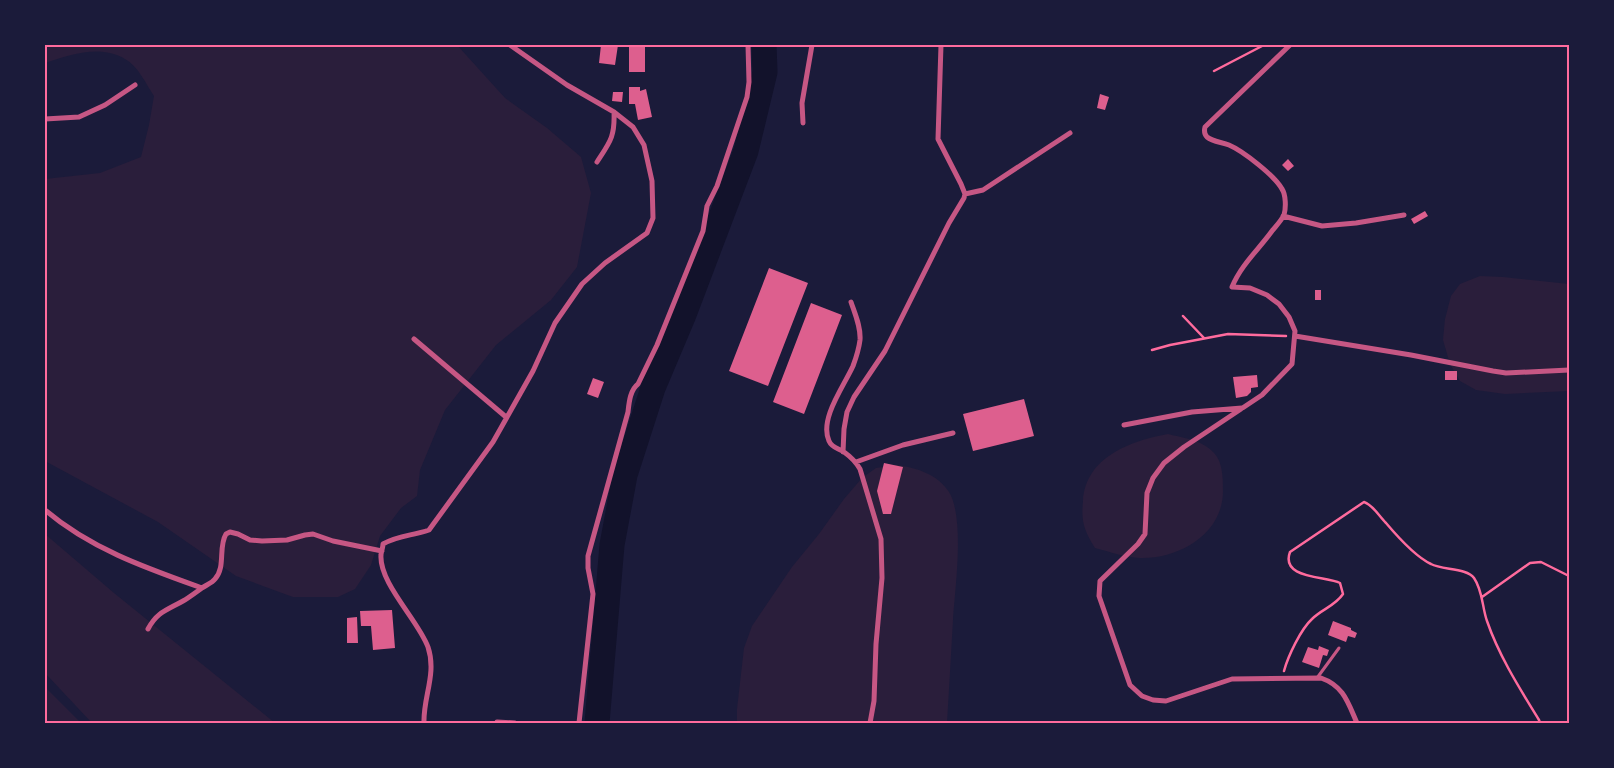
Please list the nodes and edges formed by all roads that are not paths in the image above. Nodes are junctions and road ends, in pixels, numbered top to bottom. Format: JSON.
{"nodes":[{"id":1,"x":510,"y":45,"type":"edge"},
{"id":2,"x":748,"y":45,"type":"edge"},
{"id":3,"x":812,"y":45,"type":"edge"},
{"id":4,"x":941,"y":45,"type":"edge"},
{"id":5,"x":1290,"y":45,"type":"edge"},
{"id":6,"x":134,"y":85,"type":"dead end"},
{"id":7,"x":614,"y":112,"type":"junction"},
{"id":8,"x":45,"y":119,"type":"edge"},
{"id":9,"x":803,"y":123,"type":"dead end"},
{"id":10,"x":1070,"y":134,"type":"dead end"},
{"id":11,"x":597,"y":162,"type":"dead end"},
{"id":12,"x":964,"y":194,"type":"junction"},
{"id":13,"x":1404,"y":215,"type":"dead end"},
{"id":14,"x":1284,"y":216,"type":"junction"},
{"id":15,"x":851,"y":302,"type":"dead end"},
{"id":16,"x":1295,"y":336,"type":"junction"},
{"id":17,"x":414,"y":339,"type":"dead end"},
{"id":18,"x":1569,"y":370,"type":"edge"},
{"id":19,"x":1244,"y":408,"type":"junction"},
{"id":20,"x":506,"y":417,"type":"junction"},
{"id":21,"x":1124,"y":425,"type":"dead end"},
{"id":22,"x":953,"y":433,"type":"dead end"},
{"id":23,"x":844,"y":452,"type":"junction"},
{"id":24,"x":856,"y":462,"type":"junction"},
{"id":25,"x":45,"y":510,"type":"edge"},
{"id":26,"x":382,"y":551,"type":"junction"},
{"id":27,"x":202,"y":588,"type":"junction"},
{"id":28,"x":148,"y":629,"type":"dead end"},
{"id":29,"x":1339,"y":648,"type":"dead end"},
{"id":30,"x":1317,"y":678,"type":"junction"},
{"id":31,"x":497,"y":722,"type":"dead end"},
{"id":32,"x":424,"y":723,"type":"edge"},
{"id":33,"x":515,"y":723,"type":"edge"},
{"id":34,"x":579,"y":723,"type":"edge"},
{"id":35,"x":870,"y":723,"type":"edge"},
{"id":36,"x":1357,"y":723,"type":"edge"}],
"edges":[{"from":1,"to":7,"type":"street"},
{"from":2,"to":34,"type":"street"},
{"from":3,"to":9,"type":"street"},
{"from":4,"to":12,"type":"street"},
{"from":5,"to":14,"type":"street"},
{"from":6,"to":8,"type":"street"},
{"from":7,"to":11,"type":"street"},
{"from":7,"to":20,"type":"street"},
{"from":10,"to":12,"type":"street"},
{"from":12,"to":23,"type":"street"},
{"from":13,"to":14,"type":"street"},
{"from":14,"to":16,"type":"street"},
{"from":15,"to":23,"type":"street"},
{"from":16,"to":18,"type":"street"},
{"from":16,"to":19,"type":"street"},
{"from":17,"to":20,"type":"street"},
{"from":19,"to":21,"type":"street"},
{"from":19,"to":30,"type":"street"},
{"from":20,"to":26,"type":"street"},
{"from":22,"to":24,"type":"street"},
{"from":23,"to":24,"type":"street"},
{"from":24,"to":35,"type":"street"},
{"from":25,"to":27,"type":"street"},
{"from":26,"to":27,"type":"street"},
{"from":26,"to":32,"type":"street"},
{"from":27,"to":28,"type":"street"},
{"from":29,"to":30,"type":"lane"},
{"from":30,"to":36,"type":"street"},
{"from":31,"to":33,"type":"street"}]}
